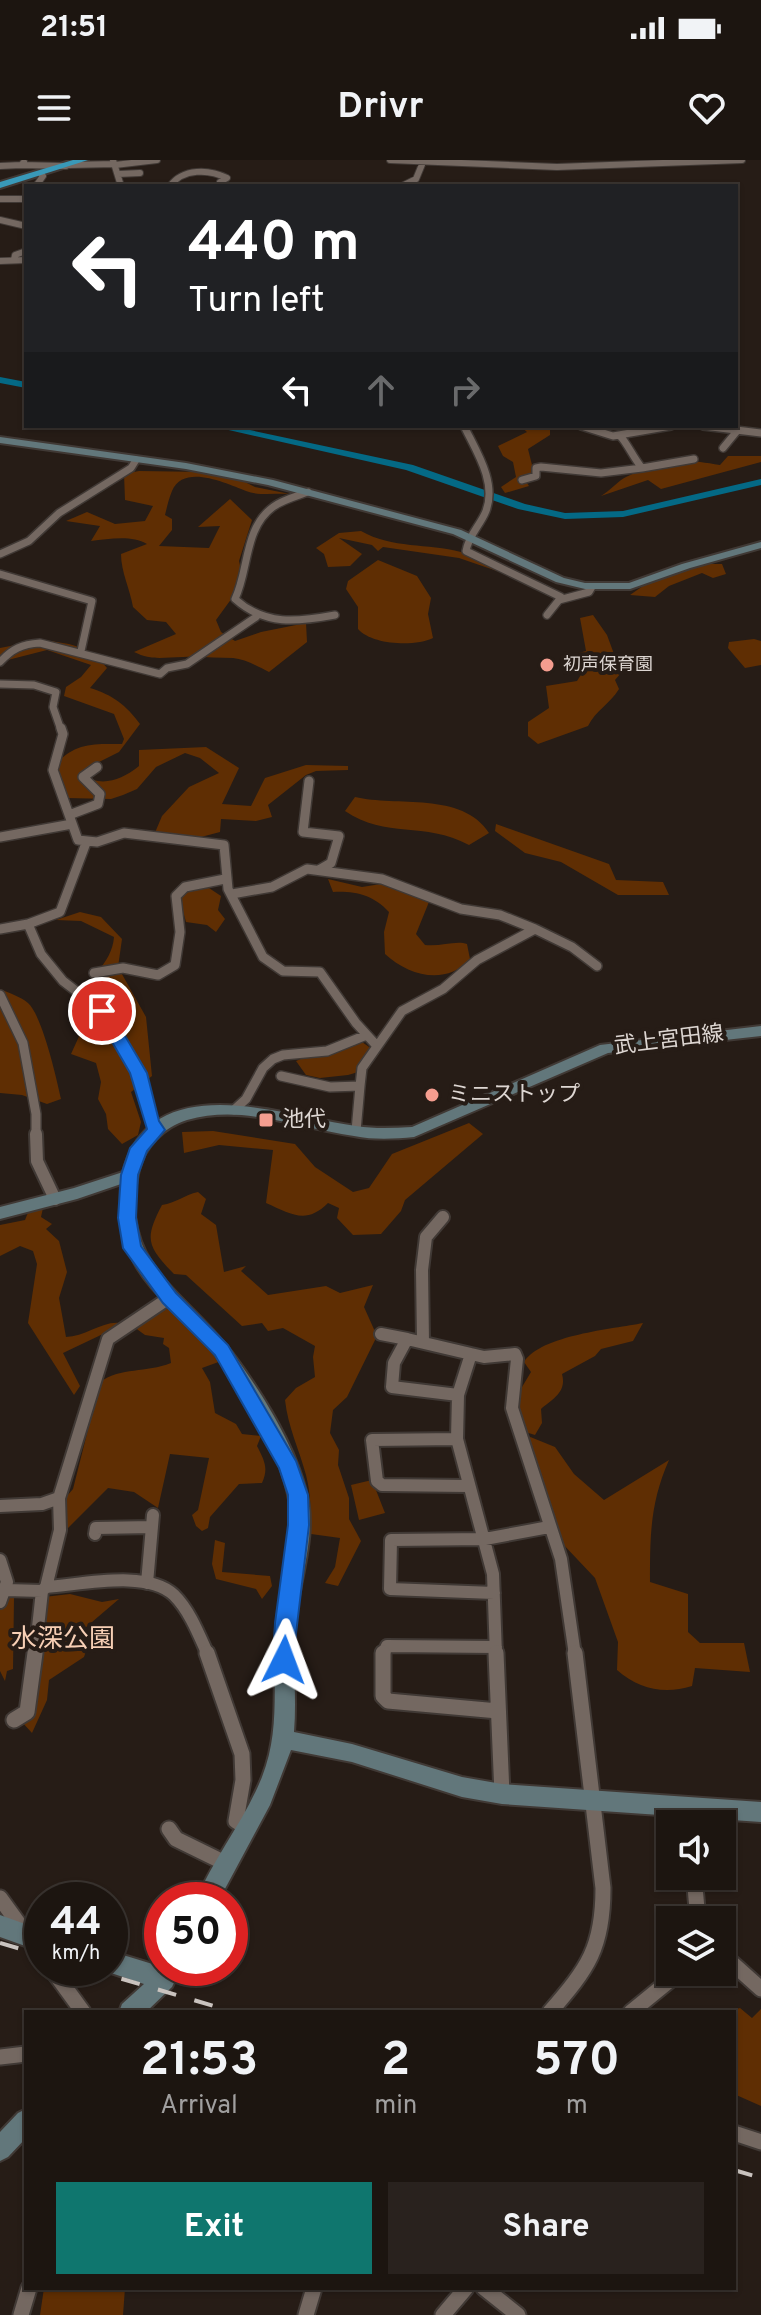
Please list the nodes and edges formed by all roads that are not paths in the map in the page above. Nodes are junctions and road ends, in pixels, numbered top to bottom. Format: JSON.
{"nodes":[{"id":1,"x":28,"y":160,"type":"edge"},
{"id":2,"x":82,"y":160,"type":"edge"},
{"id":3,"x":157,"y":160,"type":"edge"},
{"id":4,"x":390,"y":160,"type":"edge"},
{"id":5,"x":742,"y":160,"type":"edge"},
{"id":6,"x":655,"y":161,"type":"edge"},
{"id":7,"x":423,"y":162,"type":"junction"},
{"id":8,"x":21,"y":165,"type":"junction"},
{"id":9,"x":68,"y":165,"type":"junction"},
{"id":10,"x":0,"y":166,"type":"edge"},
{"id":11,"x":205,"y":166,"type":"dead end"},
{"id":12,"x":116,"y":167,"type":"edge"},
{"id":13,"x":212,"y":171,"type":"junction"},
{"id":14,"x":106,"y":172,"type":"dead end"},
{"id":15,"x":140,"y":173,"type":"dead end"},
{"id":16,"x":41,"y":174,"type":"junction"},
{"id":17,"x":37,"y":184,"type":"edge"},
{"id":18,"x":172,"y":184,"type":"edge"},
{"id":19,"x":221,"y":184,"type":"edge"},
{"id":20,"x":406,"y":184,"type":"edge"},
{"id":21,"x":0,"y":185,"type":"edge"},
{"id":22,"x":0,"y":191,"type":"edge"},
{"id":23,"x":24,"y":199,"type":"edge"},
{"id":24,"x":1,"y":200,"type":"edge"},
{"id":25,"x":13,"y":214,"type":"dead end"},
{"id":26,"x":3,"y":221,"type":"edge"},
{"id":27,"x":24,"y":226,"type":"edge"},
{"id":28,"x":24,"y":252,"type":"edge"},
{"id":29,"x":14,"y":260,"type":"junction"},
{"id":30,"x":24,"y":260,"type":"edge"},
{"id":31,"x":0,"y":261,"type":"edge"},
{"id":32,"x":468,"y":428,"type":"edge"},
{"id":33,"x":589,"y":428,"type":"edge"},
{"id":34,"x":661,"y":428,"type":"edge"},
{"id":35,"x":717,"y":428,"type":"edge"},
{"id":36,"x":737,"y":431,"type":"junction"},
{"id":37,"x":761,"y":433,"type":"edge"},
{"id":38,"x":620,"y":436,"type":"junction"},
{"id":39,"x":0,"y":440,"type":"edge"},
{"id":40,"x":723,"y":448,"type":"dead end"},
{"id":41,"x":694,"y":459,"type":"dead end"},
{"id":42,"x":136,"y":460,"type":"junction"},
{"id":43,"x":642,"y":468,"type":"junction"},
{"id":44,"x":522,"y":480,"type":"dead end"},
{"id":45,"x":308,"y":492,"type":"junction"},
{"id":46,"x":469,"y":536,"type":"junction"},
{"id":47,"x":761,"y":545,"type":"edge"},
{"id":48,"x":0,"y":554,"type":"edge"},
{"id":49,"x":0,"y":574,"type":"edge"},
{"id":50,"x":592,"y":587,"type":"junction"},
{"id":51,"x":561,"y":597,"type":"junction"},
{"id":52,"x":335,"y":615,"type":"dead end"},
{"id":53,"x":547,"y":615,"type":"dead end"},
{"id":54,"x":256,"y":617,"type":"junction"},
{"id":55,"x":81,"y":651,"type":"junction"},
{"id":56,"x":0,"y":662,"type":"edge"},
{"id":57,"x":0,"y":684,"type":"edge"},
{"id":58,"x":97,"y":767,"type":"dead end"},
{"id":59,"x":309,"y":781,"type":"dead end"},
{"id":60,"x":70,"y":819,"type":"junction"},
{"id":61,"x":0,"y":837,"type":"edge"},
{"id":62,"x":86,"y":843,"type":"junction"},
{"id":63,"x":319,"y":870,"type":"junction"},
{"id":64,"x":225,"y":879,"type":"junction"},
{"id":65,"x":232,"y":894,"type":"junction"},
{"id":66,"x":28,"y":924,"type":"junction"},
{"id":67,"x":0,"y":929,"type":"edge"},
{"id":68,"x":535,"y":929,"type":"junction"},
{"id":69,"x":597,"y":966,"type":"dead end"},
{"id":70,"x":94,"y":973,"type":"dead end"},
{"id":71,"x":0,"y":995,"type":"edge"},
{"id":72,"x":761,"y":1031,"type":"edge"},
{"id":73,"x":364,"y":1036,"type":"junction"},
{"id":74,"x":377,"y":1046,"type":"junction"},
{"id":75,"x":281,"y":1076,"type":"dead end"},
{"id":76,"x":360,"y":1086,"type":"junction"},
{"id":77,"x":234,"y":1110,"type":"junction"},
{"id":78,"x":156,"y":1130,"type":"junction"},
{"id":79,"x":356,"y":1131,"type":"junction"},
{"id":80,"x":130,"y":1175,"type":"junction"},
{"id":81,"x":55,"y":1199,"type":"junction"},
{"id":82,"x":0,"y":1213,"type":"edge"},
{"id":83,"x":443,"y":1217,"type":"dead end"},
{"id":84,"x":169,"y":1298,"type":"junction"},
{"id":85,"x":381,"y":1334,"type":"dead end"},
{"id":86,"x":407,"y":1339,"type":"junction"},
{"id":87,"x":423,"y":1341,"type":"junction"},
{"id":88,"x":471,"y":1354,"type":"junction"},
{"id":89,"x":458,"y":1395,"type":"junction"},
{"id":90,"x":457,"y":1439,"type":"junction"},
{"id":91,"x":468,"y":1486,"type":"junction"},
{"id":92,"x":59,"y":1498,"type":"junction"},
{"id":93,"x":0,"y":1506,"type":"edge"},
{"id":94,"x":104,"y":1527,"type":"dead end"},
{"id":95,"x":549,"y":1527,"type":"junction"},
{"id":96,"x":485,"y":1539,"type":"junction"},
{"id":97,"x":0,"y":1560,"type":"edge"},
{"id":98,"x":147,"y":1583,"type":"junction"},
{"id":99,"x":44,"y":1589,"type":"junction"},
{"id":100,"x":494,"y":1593,"type":"junction"},
{"id":101,"x":3,"y":1596,"type":"edge"},
{"id":102,"x":496,"y":1647,"type":"junction"},
{"id":103,"x":498,"y":1711,"type":"junction"},
{"id":104,"x":14,"y":1720,"type":"dead end"},
{"id":105,"x":283,"y":1739,"type":"junction"},
{"id":106,"x":502,"y":1794,"type":"junction"},
{"id":107,"x":593,"y":1799,"type":"junction"},
{"id":108,"x":658,"y":1810,"type":"edge"},
{"id":109,"x":752,"y":1811,"type":"edge"},
{"id":110,"x":761,"y":1826,"type":"edge"},
{"id":111,"x":247,"y":1828,"type":"junction"},
{"id":112,"x":169,"y":1829,"type":"dead end"},
{"id":113,"x":227,"y":1864,"type":"junction"},
{"id":114,"x":217,"y":1882,"type":"edge"},
{"id":115,"x":0,"y":1898,"type":"edge"},
{"id":116,"x":0,"y":1926,"type":"edge"},
{"id":117,"x":24,"y":1926,"type":"edge"},
{"id":118,"x":24,"y":1934,"type":"edge"},
{"id":119,"x":736,"y":1967,"type":"edge"},
{"id":120,"x":64,"y":1986,"type":"edge"},
{"id":121,"x":155,"y":1986,"type":"edge"},
{"id":122,"x":663,"y":1986,"type":"edge"},
{"id":123,"x":761,"y":1989,"type":"edge"},
{"id":124,"x":82,"y":2010,"type":"edge"},
{"id":125,"x":132,"y":2010,"type":"edge"},
{"id":126,"x":552,"y":2010,"type":"edge"},
{"id":127,"x":633,"y":2010,"type":"edge"},
{"id":128,"x":24,"y":2054,"type":"edge"},
{"id":129,"x":0,"y":2057,"type":"edge"},
{"id":130,"x":24,"y":2123,"type":"edge"},
{"id":131,"x":736,"y":2134,"type":"edge"},
{"id":132,"x":761,"y":2142,"type":"edge"},
{"id":133,"x":0,"y":2149,"type":"edge"},
{"id":134,"x":28,"y":2290,"type":"edge"},
{"id":135,"x":313,"y":2290,"type":"edge"},
{"id":136,"x":464,"y":2290,"type":"edge"},
{"id":137,"x":487,"y":2290,"type":"edge"},
{"id":138,"x":21,"y":2315,"type":"edge"},
{"id":139,"x":306,"y":2315,"type":"edge"},
{"id":140,"x":443,"y":2315,"type":"edge"},
{"id":141,"x":518,"y":2315,"type":"edge"}],
"edges":[{"from":1,"to":8,"type":"street"},
{"from":2,"to":9,"type":"highway"},
{"from":3,"to":12,"type":"street"},
{"from":4,"to":7,"type":"street"},
{"from":5,"to":6,"type":"street"},
{"from":6,"to":7,"type":"street"},
{"from":7,"to":20,"type":"street"},
{"from":8,"to":9,"type":"street"},
{"from":8,"to":10,"type":"street"},
{"from":9,"to":12,"type":"street"},
{"from":9,"to":16,"type":"highway"},
{"from":11,"to":13,"type":"street"},
{"from":12,"to":14,"type":"street"},
{"from":12,"to":15,"type":"street"},
{"from":13,"to":18,"type":"street"},
{"from":13,"to":19,"type":"street"},
{"from":16,"to":17,"type":"street"},
{"from":16,"to":21,"type":"highway"},
{"from":22,"to":23,"type":"street"},
{"from":23,"to":24,"type":"street"},
{"from":25,"to":26,"type":"street"},
{"from":26,"to":27,"type":"street"},
{"from":28,"to":29,"type":"street"},
{"from":29,"to":30,"type":"street"},
{"from":29,"to":31,"type":"street"},
{"from":32,"to":46,"type":"street"},
{"from":33,"to":38,"type":"street"},
{"from":34,"to":38,"type":"street"},
{"from":35,"to":36,"type":"street"},
{"from":36,"to":37,"type":"street"},
{"from":36,"to":40,"type":"street"},
{"from":38,"to":43,"type":"street"},
{"from":39,"to":42,"type":"street"},
{"from":41,"to":43,"type":"street"},
{"from":42,"to":45,"type":"street"},
{"from":42,"to":48,"type":"street"},
{"from":43,"to":44,"type":"street"},
{"from":45,"to":46,"type":"street"},
{"from":45,"to":54,"type":"street"},
{"from":46,"to":50,"type":"street"},
{"from":46,"to":51,"type":"street"},
{"from":47,"to":50,"type":"street"},
{"from":49,"to":55,"type":"street"},
{"from":50,"to":51,"type":"street"},
{"from":51,"to":53,"type":"street"},
{"from":52,"to":54,"type":"street"},
{"from":54,"to":55,"type":"street"},
{"from":55,"to":56,"type":"street"},
{"from":57,"to":60,"type":"street"},
{"from":58,"to":60,"type":"street"},
{"from":59,"to":63,"type":"street"},
{"from":60,"to":61,"type":"street"},
{"from":60,"to":62,"type":"street"},
{"from":62,"to":64,"type":"street"},
{"from":62,"to":66,"type":"street"},
{"from":63,"to":65,"type":"street"},
{"from":63,"to":68,"type":"street"},
{"from":64,"to":65,"type":"street"},
{"from":64,"to":70,"type":"street"},
{"from":65,"to":73,"type":"street"},
{"from":66,"to":67,"type":"street"},
{"from":66,"to":78,"type":"street"},
{"from":68,"to":69,"type":"street"},
{"from":68,"to":74,"type":"street"},
{"from":71,"to":81,"type":"street"},
{"from":72,"to":79,"type":"street","name":"武上宮田線"},
{"from":73,"to":74,"type":"street"},
{"from":73,"to":77,"type":"street"},
{"from":74,"to":76,"type":"street"},
{"from":75,"to":76,"type":"street"},
{"from":76,"to":79,"type":"street"},
{"from":77,"to":78,"type":"street","name":"武上宮田線"},
{"from":77,"to":79,"type":"street","name":"武上宮田線"},
{"from":78,"to":80,"type":"street"},
{"from":80,"to":81,"type":"street"},
{"from":80,"to":84,"type":"street"},
{"from":81,"to":82,"type":"street"},
{"from":83,"to":87,"type":"street"},
{"from":84,"to":92,"type":"street"},
{"from":84,"to":105,"type":"street"},
{"from":85,"to":86,"type":"street"},
{"from":86,"to":87,"type":"street"},
{"from":86,"to":89,"type":"street"},
{"from":87,"to":88,"type":"street"},
{"from":88,"to":89,"type":"street"},
{"from":88,"to":95,"type":"street"},
{"from":89,"to":90,"type":"street"},
{"from":90,"to":91,"type":"street"},
{"from":90,"to":91,"type":"street"},
{"from":91,"to":96,"type":"street"},
{"from":92,"to":93,"type":"street"},
{"from":92,"to":99,"type":"street"},
{"from":94,"to":98,"type":"street"},
{"from":95,"to":96,"type":"street"},
{"from":95,"to":107,"type":"street"},
{"from":96,"to":100,"type":"street"},
{"from":96,"to":100,"type":"street"},
{"from":97,"to":101,"type":"street"},
{"from":98,"to":99,"type":"street"},
{"from":98,"to":111,"type":"street"},
{"from":99,"to":101,"type":"street"},
{"from":99,"to":104,"type":"street"},
{"from":100,"to":102,"type":"street"},
{"from":102,"to":103,"type":"street"},
{"from":102,"to":103,"type":"street"},
{"from":103,"to":106,"type":"street"},
{"from":105,"to":106,"type":"street"},
{"from":105,"to":111,"type":"street"},
{"from":106,"to":107,"type":"street"},
{"from":107,"to":108,"type":"street"},
{"from":107,"to":126,"type":"street"},
{"from":109,"to":110,"type":"street"},
{"from":111,"to":113,"type":"street"},
{"from":112,"to":113,"type":"street"},
{"from":113,"to":114,"type":"street"},
{"from":115,"to":117,"type":"street"},
{"from":116,"to":118,"type":"street"},
{"from":119,"to":123,"type":"street"},
{"from":120,"to":124,"type":"street"},
{"from":121,"to":125,"type":"street"},
{"from":122,"to":127,"type":"street"},
{"from":128,"to":129,"type":"street"},
{"from":130,"to":133,"type":"street"},
{"from":131,"to":132,"type":"street"},
{"from":134,"to":138,"type":"street"},
{"from":135,"to":139,"type":"street"},
{"from":136,"to":140,"type":"street"},
{"from":137,"to":141,"type":"street"}]}
